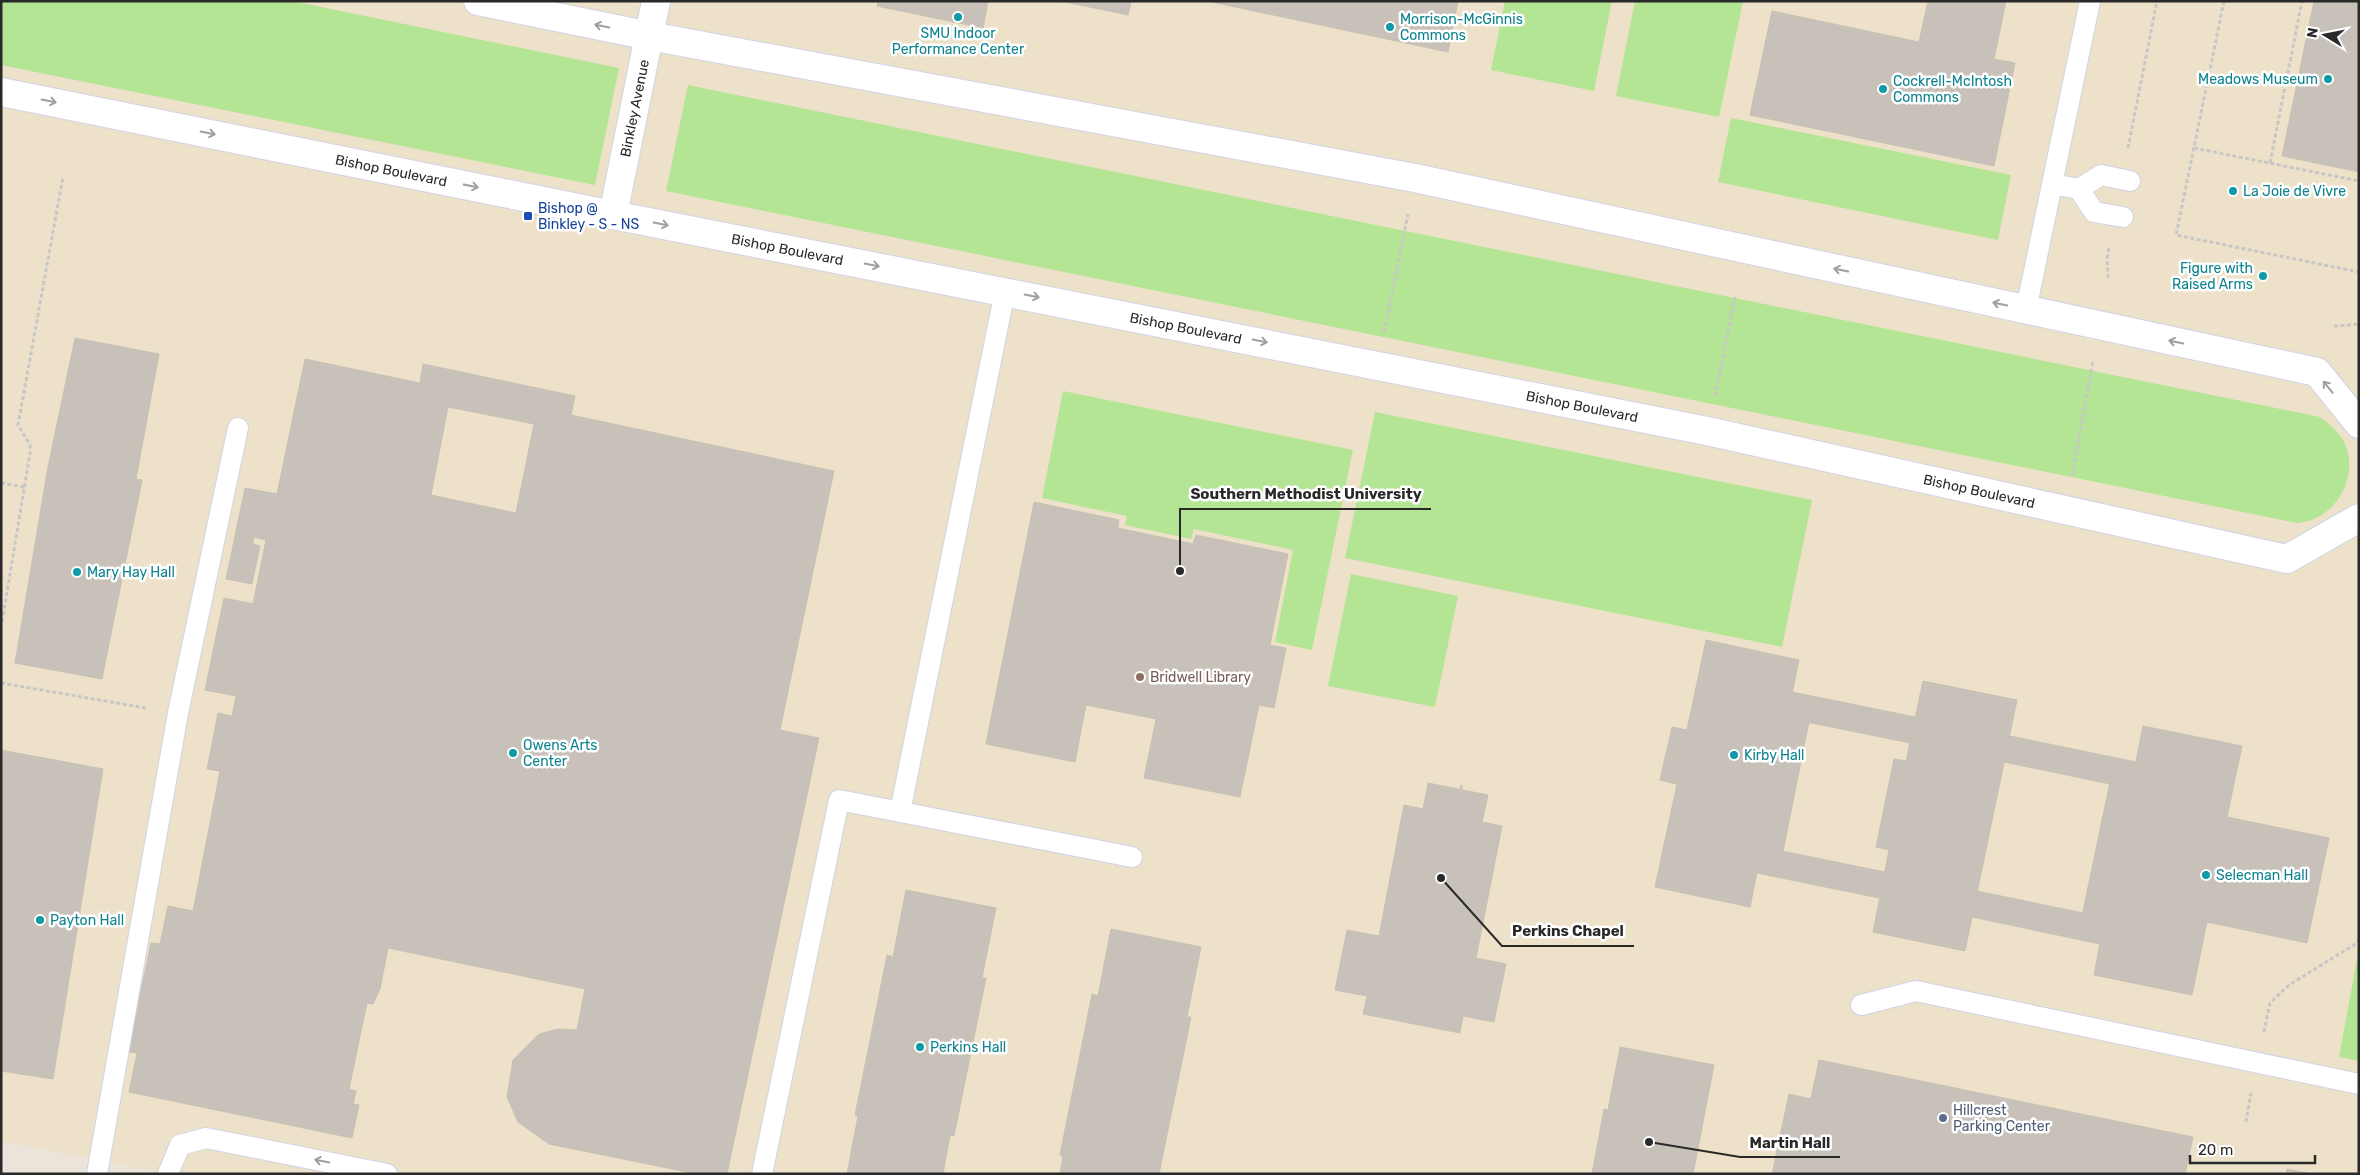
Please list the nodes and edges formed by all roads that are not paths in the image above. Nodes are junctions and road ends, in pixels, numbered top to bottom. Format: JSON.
{"nodes":[{"id":1,"x":478,"y":1,"type":"edge"},
{"id":2,"x":656,"y":1,"type":"edge"},
{"id":3,"x":2090,"y":1,"type":"edge"},
{"id":4,"x":650,"y":36,"type":"junction"},
{"id":5,"x":1,"y":92,"type":"edge"},
{"id":6,"x":2126,"y":180,"type":"road end"},
{"id":7,"x":2052,"y":184,"type":"junction"},
{"id":8,"x":2079,"y":189,"type":"junction"},
{"id":9,"x":613,"y":215,"type":"junction"},
{"id":10,"x":2119,"y":216,"type":"road end"},
{"id":11,"x":1005,"y":291,"type":"junction"},
{"id":12,"x":2026,"y":310,"type":"junction"},
{"id":13,"x":2359,"y":424,"type":"edge"},
{"id":14,"x":238,"y":428,"type":"dead end"},
{"id":15,"x":2359,"y":518,"type":"edge"},
{"id":16,"x":900,"y":812,"type":"junction"},
{"id":17,"x":1132,"y":857,"type":"dead end"},
{"id":18,"x":1860,"y":1005,"type":"dead end"},
{"id":19,"x":2359,"y":1084,"type":"edge"},
{"id":20,"x":97,"y":1174,"type":"edge"},
{"id":21,"x":168,"y":1174,"type":"edge"},
{"id":22,"x":387,"y":1174,"type":"edge"},
{"id":23,"x":762,"y":1174,"type":"edge"}],
"edges":[{"from":4,"to":1,"type":"street","one_way":true},
{"from":2,"to":4,"type":"street","name":"Binkley Avenue"},
{"from":3,"to":7,"type":"lane"},
{"from":4,"to":9,"type":"street","name":"Binkley Avenue"},
{"from":12,"to":4,"type":"street","one_way":true},
{"from":5,"to":9,"type":"street","name":"Bishop Boulevard","one_way":true},
{"from":6,"to":8,"type":"lane"},
{"from":7,"to":8,"type":"lane"},
{"from":7,"to":12,"type":"lane"},
{"from":8,"to":10,"type":"lane"},
{"from":9,"to":11,"type":"street","name":"Bishop Boulevard","one_way":true},
{"from":11,"to":15,"type":"street","name":"Bishop Boulevard","one_way":true},
{"from":11,"to":16,"type":"lane"},
{"from":13,"to":12,"type":"street","one_way":true},
{"from":14,"to":20,"type":"lane"},
{"from":16,"to":17,"type":"lane"},
{"from":16,"to":23,"type":"lane"},
{"from":18,"to":19,"type":"lane"},
{"from":22,"to":21,"type":"lane","one_way":true}]}
